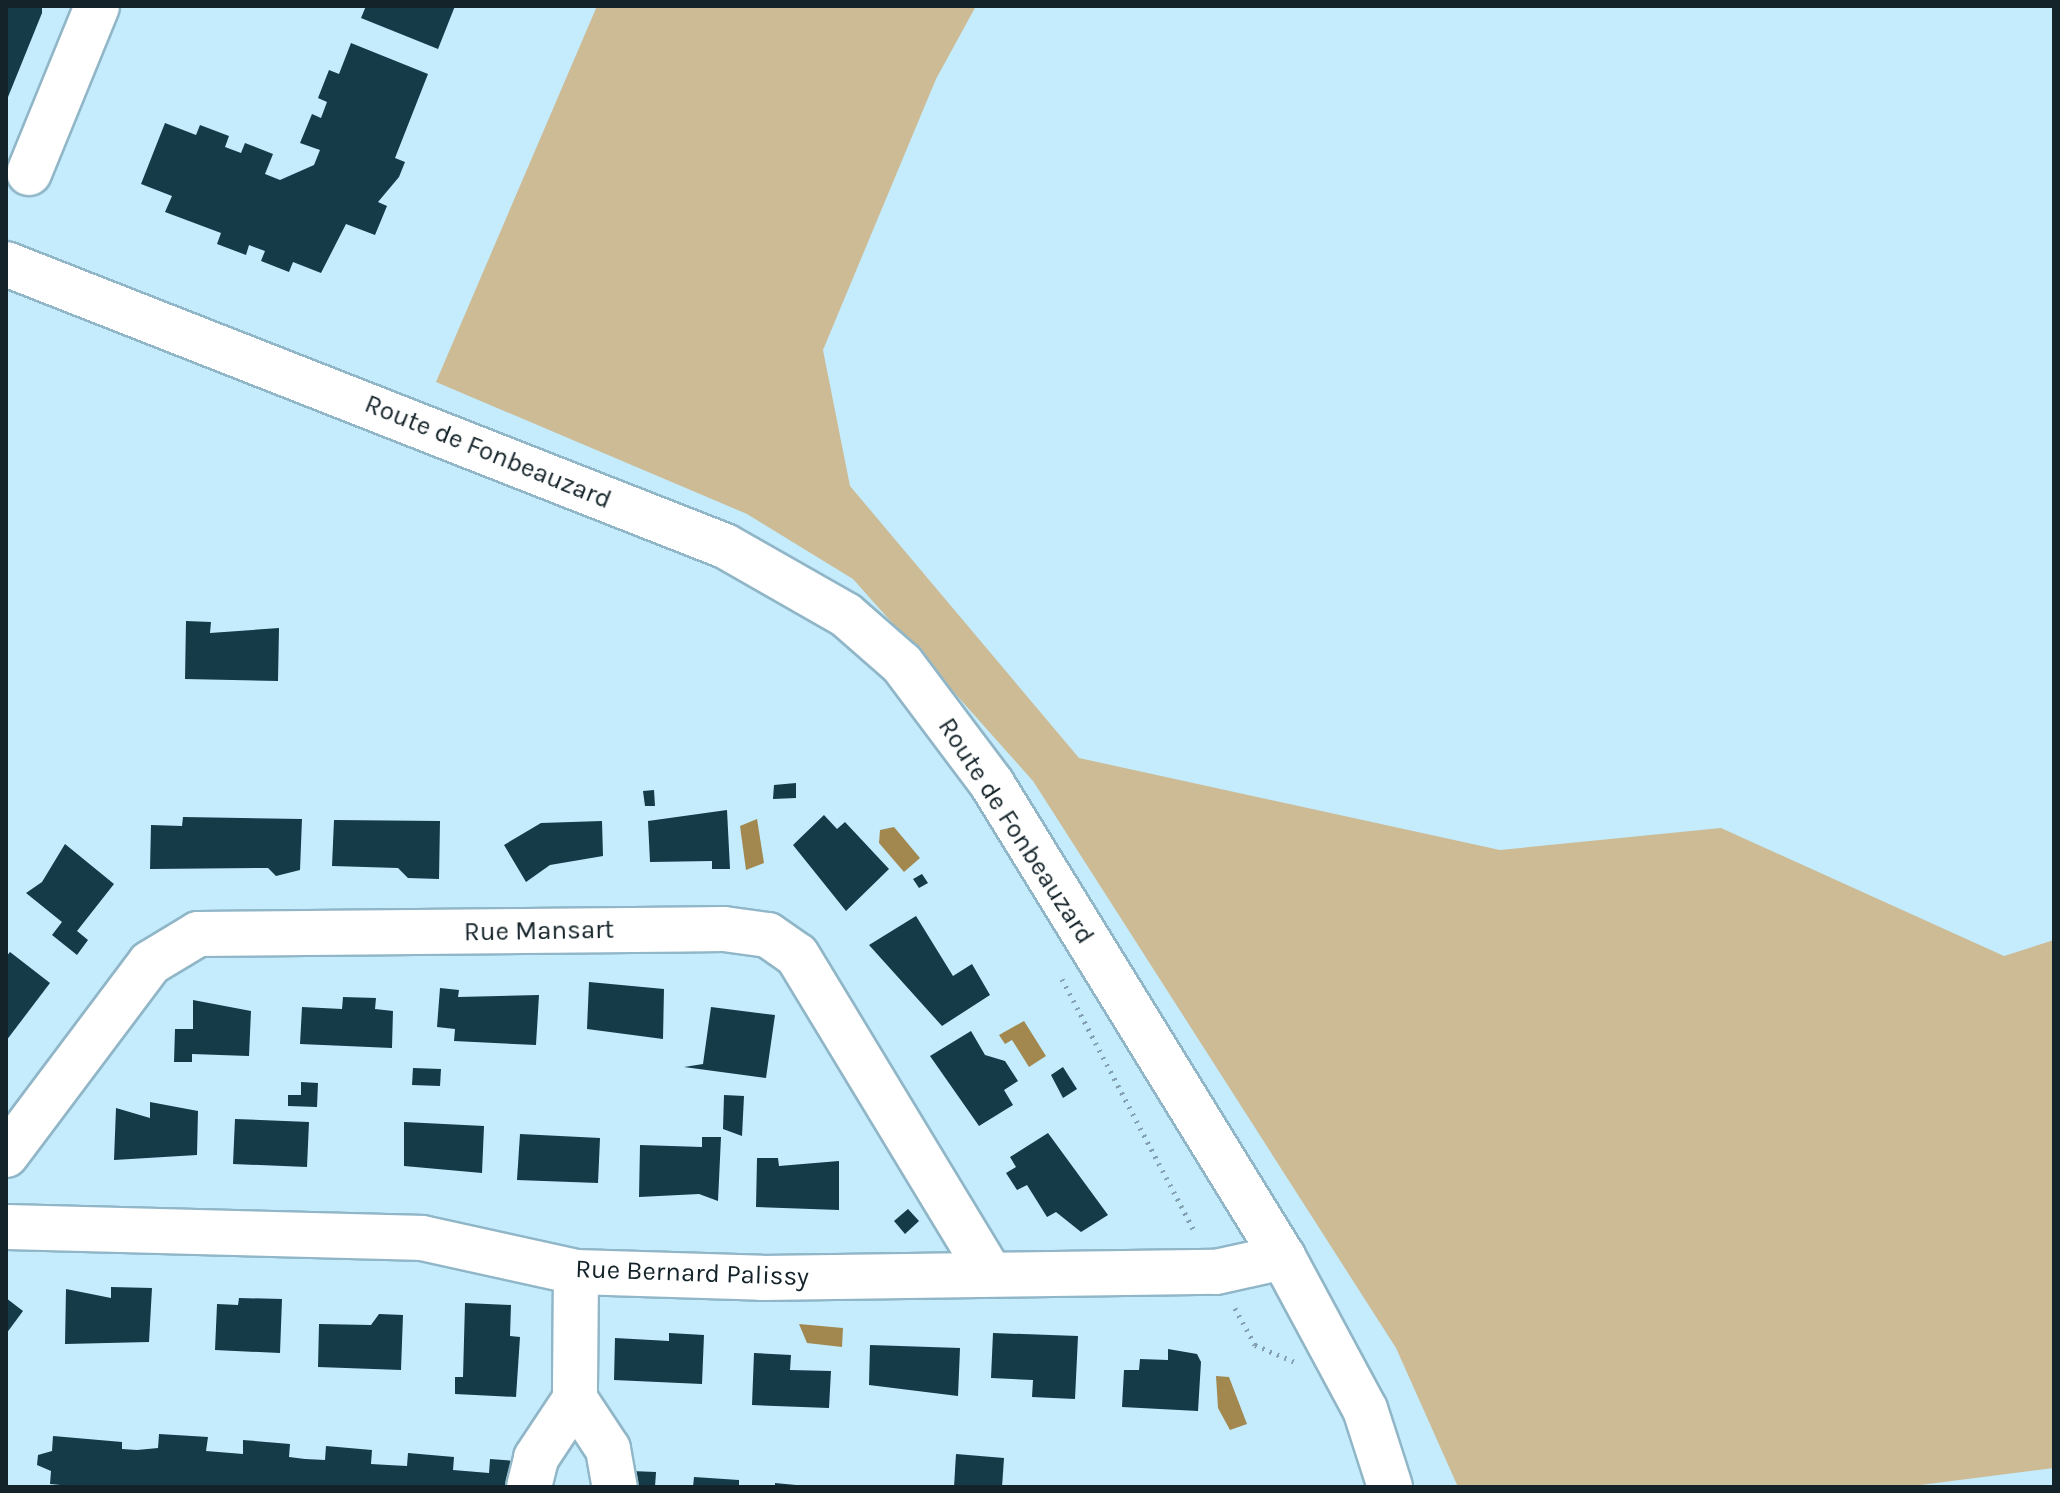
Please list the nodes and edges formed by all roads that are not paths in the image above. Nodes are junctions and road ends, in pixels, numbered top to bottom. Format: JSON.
{"nodes":[{"id":1,"x":97,"y":6,"type":"edge"},
{"id":2,"x":29,"y":173,"type":"dead end"},
{"id":3,"x":6,"y":264,"type":"edge"},
{"id":4,"x":6,"y":1155,"type":"edge"},
{"id":5,"x":6,"y":1227,"type":"edge"},
{"id":6,"x":1283,"y":1257,"type":"junction"},
{"id":7,"x":576,"y":1272,"type":"junction"},
{"id":8,"x":990,"y":1274,"type":"junction"},
{"id":9,"x":575,"y":1399,"type":"junction"},
{"id":10,"x":529,"y":1487,"type":"edge"},
{"id":11,"x":615,"y":1487,"type":"edge"},
{"id":12,"x":1390,"y":1487,"type":"edge"}],
"edges":[{"from":1,"to":2,"type":"street"},
{"from":3,"to":6,"type":"street","name":"Route de Fonbeauzard"},
{"from":4,"to":8,"type":"street","name":"Rue Mansart"},
{"from":5,"to":7,"type":"street","name":"Rue Bernard Palissy"},
{"from":6,"to":8,"type":"street","name":"Rue Bernard Palissy"},
{"from":6,"to":12,"type":"street","name":"Route de Fonbeauzard"},
{"from":7,"to":8,"type":"street","name":"Rue Bernard Palissy"},
{"from":7,"to":9,"type":"street"},
{"from":9,"to":10,"type":"street"},
{"from":9,"to":11,"type":"street"}]}
